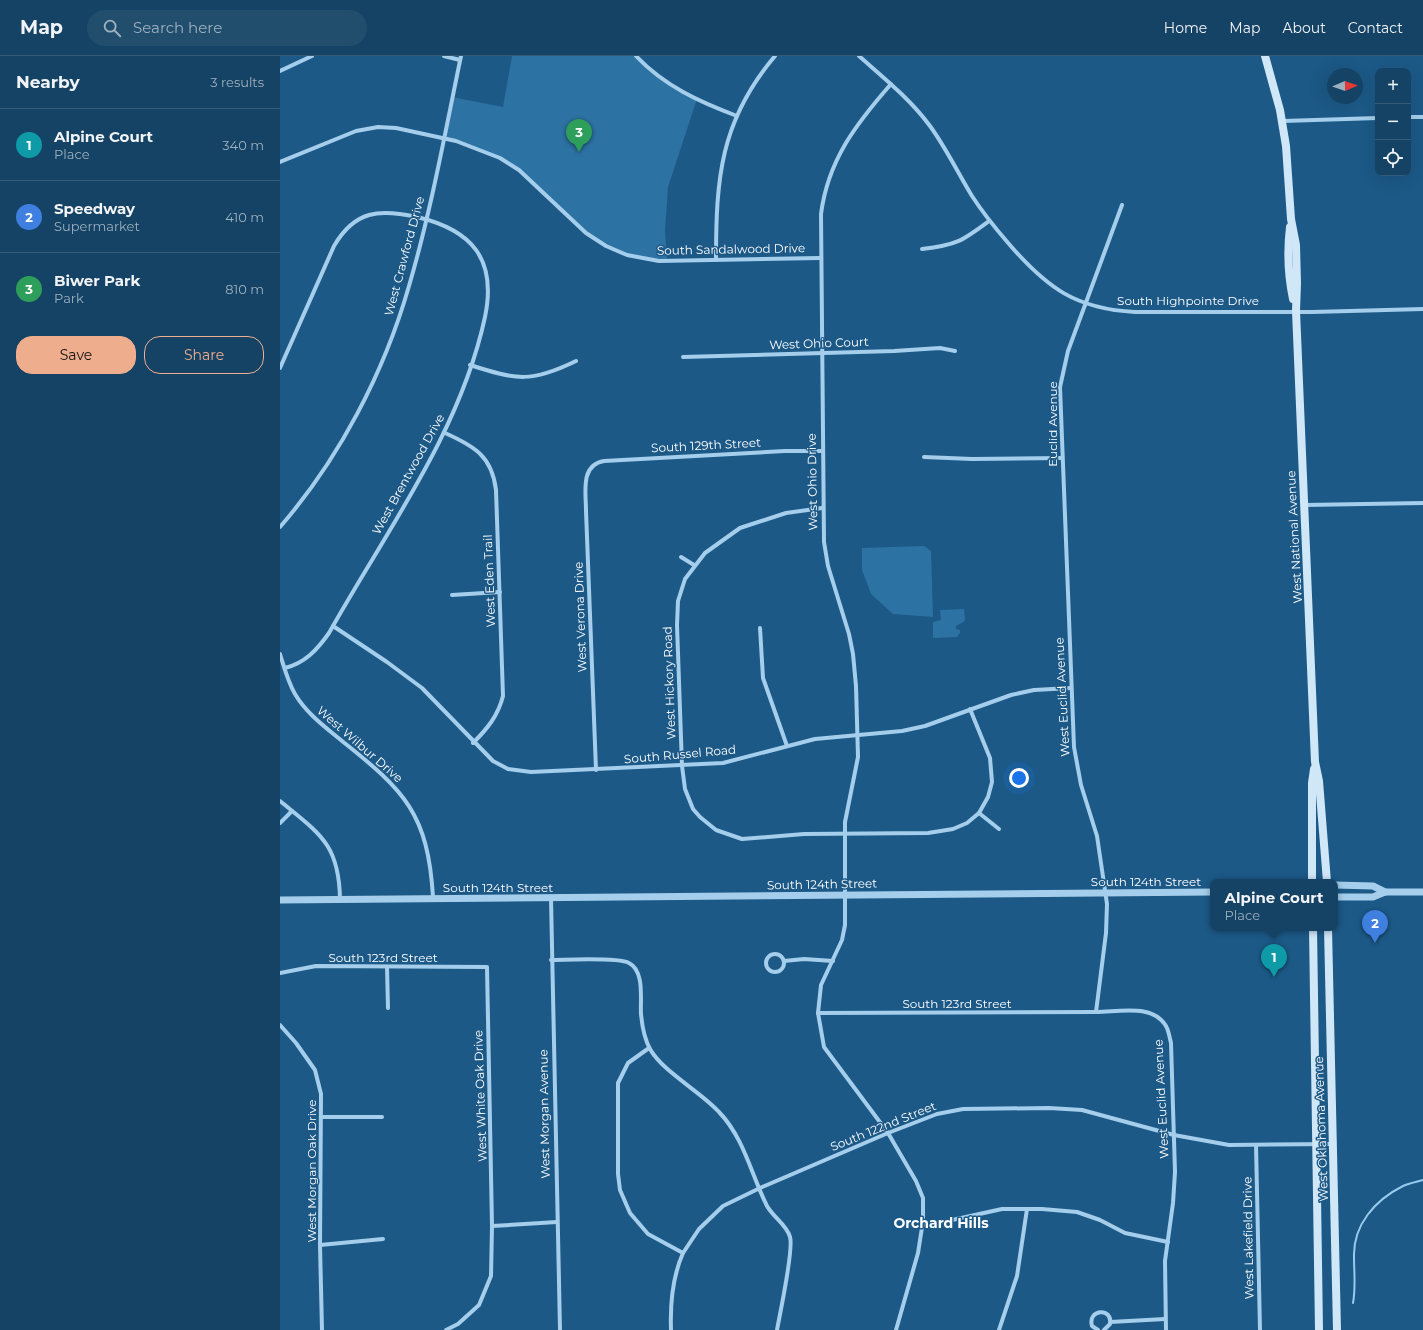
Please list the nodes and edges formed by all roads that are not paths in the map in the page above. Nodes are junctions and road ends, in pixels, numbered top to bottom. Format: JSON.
{"nodes":[{"id":1,"x":312,"y":56,"type":"edge"},
{"id":2,"x":444,"y":56,"type":"edge"},
{"id":3,"x":636,"y":56,"type":"edge"},
{"id":4,"x":775,"y":56,"type":"edge"},
{"id":5,"x":859,"y":56,"type":"edge"},
{"id":6,"x":1266,"y":56,"type":"edge"},
{"id":7,"x":461,"y":58,"type":"edge"},
{"id":8,"x":280,"y":71,"type":"edge"},
{"id":9,"x":891,"y":84,"type":"junction"},
{"id":10,"x":737,"y":116,"type":"junction"},
{"id":11,"x":1411,"y":117,"type":"edge"},
{"id":12,"x":1423,"y":117,"type":"edge"},
{"id":13,"x":1375,"y":118,"type":"edge"},
{"id":14,"x":1283,"y":121,"type":"junction"},
{"id":15,"x":443,"y":138,"type":"junction"},
{"id":16,"x":280,"y":162,"type":"edge"},
{"id":17,"x":1122,"y":205,"type":"dead end"},
{"id":18,"x":426,"y":219,"type":"junction"},
{"id":19,"x":989,"y":220,"type":"junction"},
{"id":20,"x":922,"y":249,"type":"dead end"},
{"id":21,"x":820,"y":258,"type":"junction"},
{"id":22,"x":716,"y":260,"type":"junction"},
{"id":23,"x":1086,"y":303,"type":"junction"},
{"id":24,"x":1423,"y":309,"type":"edge"},
{"id":25,"x":1296,"y":311,"type":"junction"},
{"id":26,"x":956,"y":351,"type":"dead end"},
{"id":27,"x":821,"y":352,"type":"junction"},
{"id":28,"x":683,"y":357,"type":"dead end"},
{"id":29,"x":576,"y":361,"type":"dead end"},
{"id":30,"x":470,"y":365,"type":"junction"},
{"id":31,"x":280,"y":368,"type":"edge"},
{"id":32,"x":445,"y":433,"type":"junction"},
{"id":33,"x":822,"y":451,"type":"junction"},
{"id":34,"x":924,"y":457,"type":"dead end"},
{"id":35,"x":1062,"y":458,"type":"junction"},
{"id":36,"x":593,"y":465,"type":"joint"},
{"id":37,"x":1423,"y":503,"type":"edge"},
{"id":38,"x":1305,"y":505,"type":"junction"},
{"id":39,"x":822,"y":508,"type":"junction"},
{"id":40,"x":280,"y":528,"type":"edge"},
{"id":41,"x":1065,"y":548,"type":"joint"},
{"id":42,"x":681,"y":556,"type":"dead end"},
{"id":43,"x":694,"y":565,"type":"junction"},
{"id":44,"x":500,"y":592,"type":"junction"},
{"id":45,"x":452,"y":594,"type":"dead end"},
{"id":46,"x":333,"y":626,"type":"junction"},
{"id":47,"x":760,"y":628,"type":"dead end"},
{"id":48,"x":280,"y":654,"type":"edge"},
{"id":49,"x":285,"y":668,"type":"junction"},
{"id":50,"x":1071,"y":688,"type":"junction"},
{"id":51,"x":970,"y":709,"type":"junction"},
{"id":52,"x":858,"y":735,"type":"junction"},
{"id":53,"x":473,"y":743,"type":"junction"},
{"id":54,"x":788,"y":746,"type":"junction"},
{"id":55,"x":1315,"y":762,"type":"junction"},
{"id":56,"x":682,"y":766,"type":"junction"},
{"id":57,"x":596,"y":770,"type":"junction"},
{"id":58,"x":280,"y":801,"type":"edge"},
{"id":59,"x":292,"y":811,"type":"junction"},
{"id":60,"x":979,"y":813,"type":"junction"},
{"id":61,"x":280,"y":823,"type":"edge"},
{"id":62,"x":999,"y":829,"type":"dead end"},
{"id":63,"x":844,"y":833,"type":"junction"},
{"id":64,"x":1312,"y":879,"type":"edge"},
{"id":65,"x":1327,"y":879,"type":"edge"},
{"id":66,"x":1338,"y":885,"type":"edge"},
{"id":67,"x":1106,"y":892,"type":"junction"},
{"id":68,"x":1210,"y":892,"type":"edge"},
{"id":69,"x":1385,"y":892,"type":"junction"},
{"id":70,"x":1423,"y":892,"type":"edge"},
{"id":71,"x":846,"y":895,"type":"junction"},
{"id":72,"x":1338,"y":897,"type":"edge"},
{"id":73,"x":432,"y":898,"type":"junction"},
{"id":74,"x":551,"y":898,"type":"junction"},
{"id":75,"x":340,"y":899,"type":"junction"},
{"id":76,"x":280,"y":900,"type":"edge"},
{"id":77,"x":1313,"y":931,"type":"edge"},
{"id":78,"x":1328,"y":931,"type":"edge"},
{"id":79,"x":550,"y":960,"type":"junction"},
{"id":80,"x":784,"y":961,"type":"junction"},
{"id":81,"x":833,"y":961,"type":"junction"},
{"id":82,"x":387,"y":967,"type":"junction"},
{"id":83,"x":488,"y":967,"type":"joint"},
{"id":84,"x":280,"y":973,"type":"edge"},
{"id":85,"x":388,"y":1008,"type":"dead end"},
{"id":86,"x":1096,"y":1012,"type":"junction"},
{"id":87,"x":818,"y":1013,"type":"junction"},
{"id":88,"x":280,"y":1025,"type":"edge"},
{"id":89,"x":649,"y":1048,"type":"junction"},
{"id":90,"x":322,"y":1117,"type":"junction"},
{"id":91,"x":382,"y":1117,"type":"dead end"},
{"id":92,"x":888,"y":1133,"type":"junction"},
{"id":93,"x":1174,"y":1136,"type":"junction"},
{"id":94,"x":1315,"y":1144,"type":"junction"},
{"id":95,"x":1334,"y":1144,"type":"junction"},
{"id":96,"x":1256,"y":1145,"type":"junction"},
{"id":97,"x":760,"y":1188,"type":"junction"},
{"id":98,"x":1027,"y":1209,"type":"junction"},
{"id":99,"x":557,"y":1222,"type":"junction"},
{"id":100,"x":922,"y":1225,"type":"junction"},
{"id":101,"x":492,"y":1226,"type":"junction"},
{"id":102,"x":383,"y":1239,"type":"dead end"},
{"id":103,"x":1168,"y":1242,"type":"junction"},
{"id":104,"x":320,"y":1245,"type":"junction"},
{"id":105,"x":683,"y":1252,"type":"junction"},
{"id":106,"x":1165,"y":1319,"type":"junction"},
{"id":107,"x":1110,"y":1322,"type":"junction"},
{"id":108,"x":322,"y":1330,"type":"edge"},
{"id":109,"x":446,"y":1330,"type":"edge"},
{"id":110,"x":560,"y":1330,"type":"edge"},
{"id":111,"x":671,"y":1330,"type":"edge"},
{"id":112,"x":777,"y":1330,"type":"edge"},
{"id":113,"x":896,"y":1330,"type":"edge"},
{"id":114,"x":999,"y":1330,"type":"edge"},
{"id":115,"x":1098,"y":1330,"type":"edge"},
{"id":116,"x":1104,"y":1330,"type":"edge"},
{"id":117,"x":1166,"y":1330,"type":"edge"},
{"id":118,"x":1260,"y":1330,"type":"edge"},
{"id":119,"x":1319,"y":1330,"type":"edge"},
{"id":120,"x":1337,"y":1330,"type":"edge"}],
"edges":[{"from":1,"to":8,"type":"street"},
{"from":2,"to":7,"type":"street"},
{"from":3,"to":10,"type":"street"},
{"from":4,"to":10,"type":"street"},
{"from":5,"to":9,"type":"street","name":"South Highpointe Drive"},
{"from":6,"to":14,"type":"main road","name":"West National Avenue"},
{"from":7,"to":15,"type":"street","name":"West Crawford Drive"},
{"from":9,"to":19,"type":"street","name":"South Highpointe Drive"},
{"from":9,"to":21,"type":"street","name":"West Ohio Drive"},
{"from":10,"to":22,"type":"street"},
{"from":11,"to":12,"type":"street"},
{"from":13,"to":14,"type":"street"},
{"from":14,"to":25,"type":"main road","name":"West National Avenue"},
{"from":15,"to":16,"type":"street","name":"South Sandalwood Drive"},
{"from":15,"to":18,"type":"street","name":"West Crawford Drive"},
{"from":15,"to":22,"type":"street","name":"South Sandalwood Drive"},
{"from":17,"to":23,"type":"street","name":"Euclid Avenue"},
{"from":18,"to":30,"type":"street","name":"West Brentwood Drive"},
{"from":18,"to":31,"type":"street","name":"West Brentwood Drive"},
{"from":18,"to":40,"type":"street","name":"West Crawford Drive"},
{"from":19,"to":20,"type":"street"},
{"from":19,"to":23,"type":"street","name":"South Highpointe Drive"},
{"from":21,"to":22,"type":"street","name":"South Sandalwood Drive"},
{"from":21,"to":27,"type":"street","name":"West Ohio Drive"},
{"from":23,"to":25,"type":"street","name":"South Highpointe Drive"},
{"from":23,"to":35,"type":"street","name":"Euclid Avenue"},
{"from":24,"to":25,"type":"street","name":"South Highpointe Drive"},
{"from":25,"to":38,"type":"main road","name":"West National Avenue"},
{"from":26,"to":27,"type":"street","name":"West Ohio Court"},
{"from":27,"to":28,"type":"street","name":"West Ohio Court"},
{"from":27,"to":33,"type":"street","name":"West Ohio Drive"},
{"from":29,"to":30,"type":"street"},
{"from":30,"to":32,"type":"street","name":"West Brentwood Drive"},
{"from":32,"to":44,"type":"street","name":"West Eden Trail"},
{"from":32,"to":46,"type":"street","name":"West Brentwood Drive"},
{"from":33,"to":36,"type":"street","name":"South 129th Street"},
{"from":33,"to":39,"type":"street","name":"West Ohio Drive"},
{"from":34,"to":35,"type":"street"},
{"from":35,"to":41,"type":"street","name":"Euclid Avenue"},
{"from":36,"to":57,"type":"street","name":"West Verona Drive"},
{"from":37,"to":38,"type":"street"},
{"from":38,"to":55,"type":"main road","name":"West National Avenue"},
{"from":39,"to":43,"type":"street","name":"West Hickory Road"},
{"from":39,"to":52,"type":"street","name":"West Ohio Drive"},
{"from":41,"to":50,"type":"street","name":"West Euclid Avenue"},
{"from":42,"to":43,"type":"street"},
{"from":43,"to":56,"type":"street","name":"West Hickory Road"},
{"from":44,"to":45,"type":"street"},
{"from":44,"to":53,"type":"street","name":"West Eden Trail"},
{"from":46,"to":49,"type":"street","name":"West Brentwood Drive"},
{"from":46,"to":53,"type":"street","name":"South Russel Road"},
{"from":47,"to":54,"type":"street"},
{"from":48,"to":49,"type":"street","name":"West Wilbur Drive"},
{"from":49,"to":73,"type":"street","name":"West Wilbur Drive"},
{"from":50,"to":51,"type":"street","name":"South Russel Road"},
{"from":50,"to":67,"type":"street","name":"West Euclid Avenue"},
{"from":51,"to":52,"type":"street","name":"South Russel Road"},
{"from":51,"to":60,"type":"street"},
{"from":52,"to":54,"type":"street","name":"South Russel Road"},
{"from":52,"to":63,"type":"street","name":"West Ohio Drive"},
{"from":53,"to":57,"type":"street","name":"South Russel Road"},
{"from":54,"to":56,"type":"street","name":"South Russel Road"},
{"from":55,"to":64,"type":"main road","name":"West National Avenue"},
{"from":55,"to":65,"type":"main road","name":"West National Avenue"},
{"from":56,"to":57,"type":"street","name":"South Russel Road"},
{"from":56,"to":63,"type":"street","name":"West Hickory Road"},
{"from":58,"to":59,"type":"street"},
{"from":59,"to":61,"type":"street"},
{"from":59,"to":75,"type":"street"},
{"from":60,"to":62,"type":"street"},
{"from":60,"to":63,"type":"street","name":"West Hickory Road"},
{"from":63,"to":71,"type":"street","name":"West Ohio Drive"},
{"from":66,"to":69,"type":"street"},
{"from":67,"to":68,"type":"street","name":"South 124th Street"},
{"from":67,"to":71,"type":"street","name":"South 124th Street"},
{"from":67,"to":86,"type":"street","name":"West Euclid Avenue"},
{"from":69,"to":70,"type":"street"},
{"from":69,"to":72,"type":"street"},
{"from":71,"to":74,"type":"street","name":"South 124th Street"},
{"from":71,"to":81,"type":"street","name":"West Ohio Drive"},
{"from":73,"to":74,"type":"street","name":"South 124th Street"},
{"from":73,"to":75,"type":"street","name":"South 124th Street"},
{"from":74,"to":79,"type":"street","name":"West Morgan Avenue"},
{"from":75,"to":76,"type":"street","name":"South 124th Street"},
{"from":77,"to":94,"type":"main road","name":"West Oklahoma Avenue"},
{"from":78,"to":95,"type":"main road","name":"West Oklahoma Avenue"},
{"from":79,"to":89,"type":"street"},
{"from":79,"to":99,"type":"street","name":"West Morgan Avenue"},
{"from":80,"to":80,"type":"street"},
{"from":80,"to":81,"type":"street"},
{"from":81,"to":87,"type":"street","name":"West Ohio Drive"},
{"from":82,"to":83,"type":"street","name":"South 123rd Street"},
{"from":82,"to":84,"type":"street","name":"South 123rd Street"},
{"from":82,"to":85,"type":"street"},
{"from":83,"to":101,"type":"street","name":"West White Oak Drive"},
{"from":86,"to":87,"type":"street","name":"South 123rd Street"},
{"from":86,"to":93,"type":"street","name":"West Euclid Avenue"},
{"from":87,"to":92,"type":"street","name":"West Ohio Drive"},
{"from":88,"to":90,"type":"street","name":"West Morgan Oak Drive"},
{"from":89,"to":97,"type":"street"},
{"from":89,"to":105,"type":"street"},
{"from":90,"to":91,"type":"street"},
{"from":90,"to":104,"type":"street","name":"West Morgan Oak Drive"},
{"from":92,"to":93,"type":"street","name":"South 122nd Street"},
{"from":92,"to":97,"type":"street","name":"South 122nd Street"},
{"from":92,"to":100,"type":"street","name":"West Ohio Drive"},
{"from":93,"to":96,"type":"street","name":"South 122nd Street"},
{"from":93,"to":103,"type":"street","name":"West Euclid Avenue"},
{"from":94,"to":95,"type":"street","name":"South 122nd Street"},
{"from":94,"to":96,"type":"street","name":"South 122nd Street"},
{"from":94,"to":119,"type":"main road","name":"West Oklahoma Avenue"},
{"from":95,"to":120,"type":"main road","name":"West Oklahoma Avenue"},
{"from":96,"to":118,"type":"street","name":"West Lakefield Drive"},
{"from":97,"to":105,"type":"street","name":"South 122nd Street"},
{"from":97,"to":112,"type":"street"},
{"from":98,"to":100,"type":"street"},
{"from":98,"to":103,"type":"street"},
{"from":98,"to":114,"type":"street"},
{"from":99,"to":101,"type":"street"},
{"from":99,"to":110,"type":"street","name":"West Morgan Avenue"},
{"from":100,"to":113,"type":"street","name":"West Ohio Drive"},
{"from":101,"to":109,"type":"street","name":"West White Oak Drive"},
{"from":102,"to":104,"type":"street"},
{"from":103,"to":106,"type":"street","name":"West Euclid Avenue"},
{"from":104,"to":108,"type":"street","name":"West Morgan Oak Drive"},
{"from":105,"to":111,"type":"street","name":"South 122nd Street"},
{"from":106,"to":107,"type":"street"},
{"from":106,"to":117,"type":"street","name":"West Euclid Avenue"},
{"from":107,"to":115,"type":"street"},
{"from":107,"to":116,"type":"street"}]}
